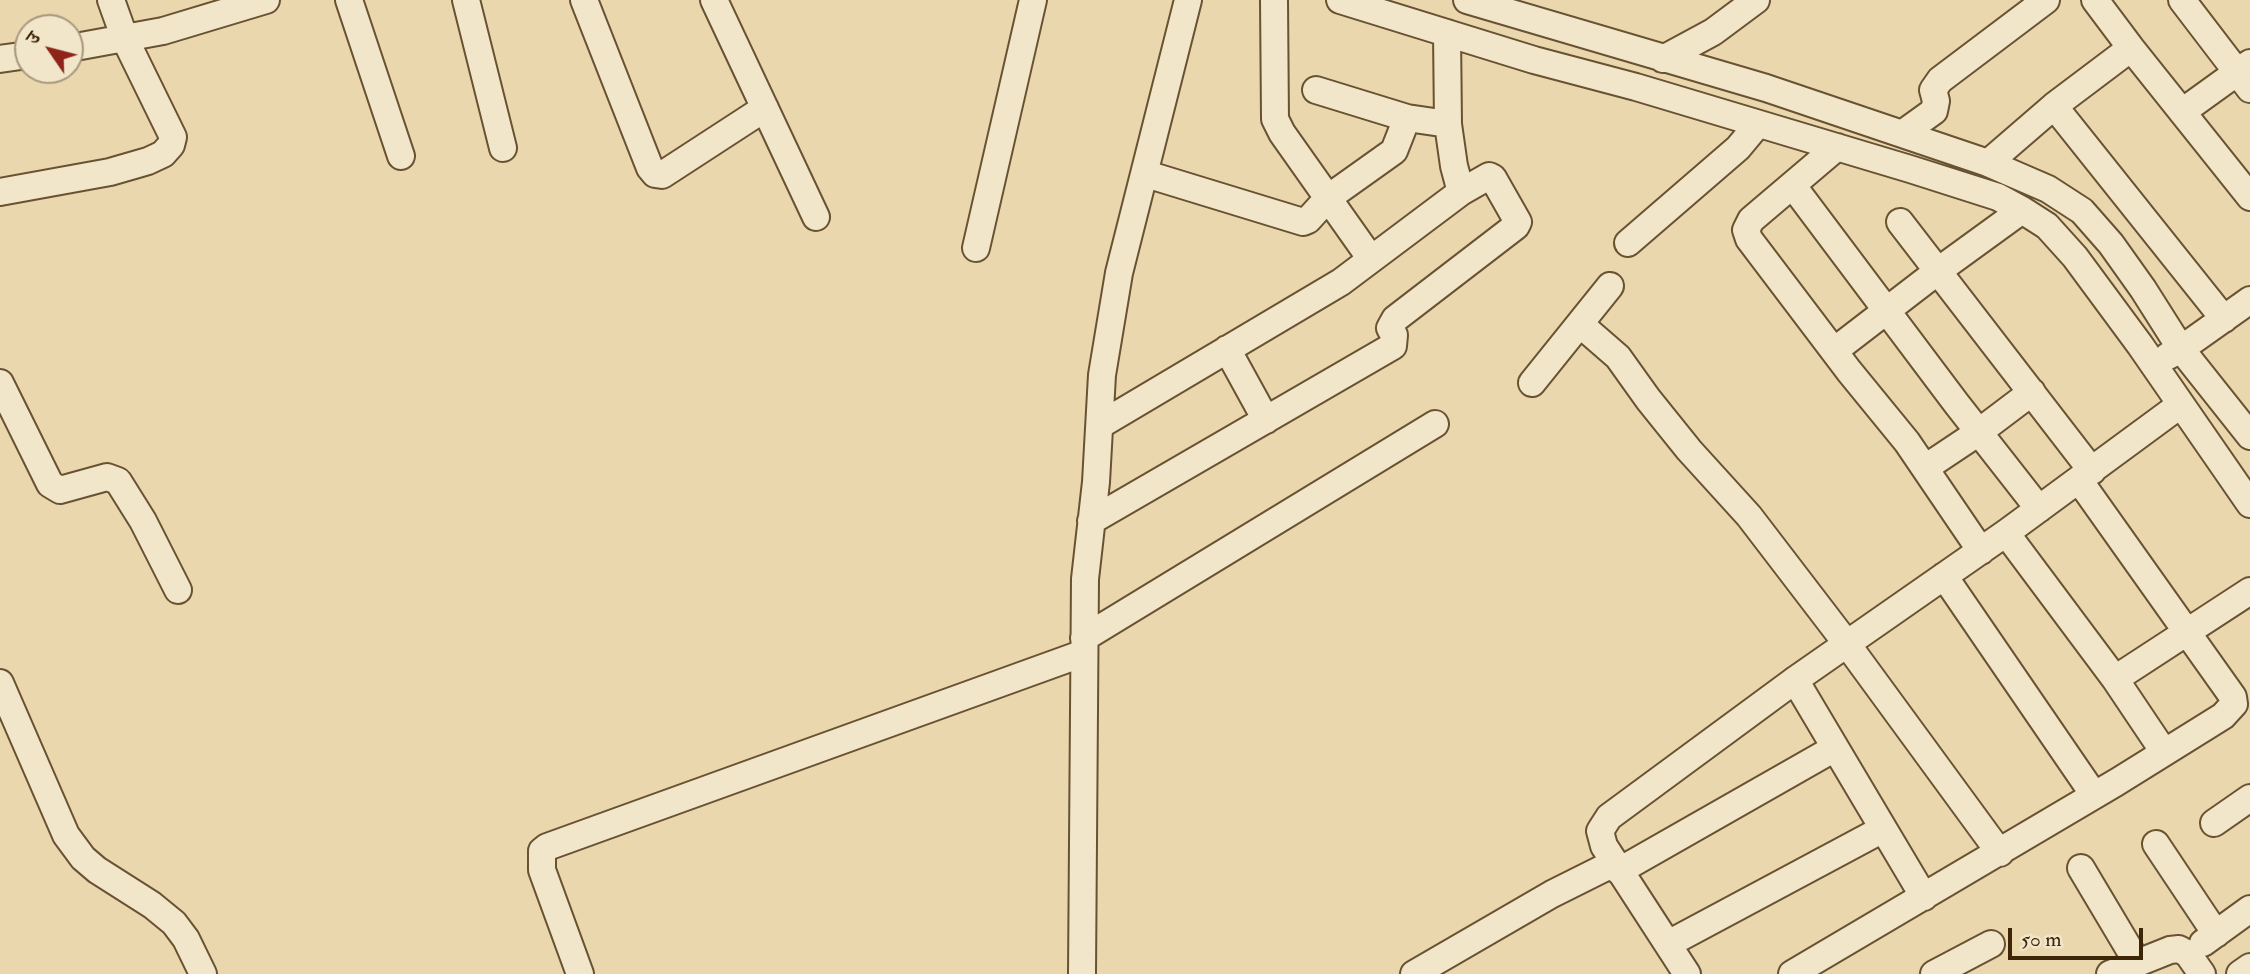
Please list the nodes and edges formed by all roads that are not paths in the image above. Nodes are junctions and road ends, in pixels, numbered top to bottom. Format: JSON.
{"nodes":[{"id":1,"x":111,"y":0,"type":"edge"},
{"id":2,"x":266,"y":0,"type":"edge"},
{"id":3,"x":349,"y":0,"type":"edge"},
{"id":4,"x":467,"y":0,"type":"edge"},
{"id":5,"x":584,"y":0,"type":"edge"},
{"id":6,"x":714,"y":0,"type":"edge"},
{"id":7,"x":1032,"y":0,"type":"edge"},
{"id":8,"x":1188,"y":0,"type":"edge"},
{"id":9,"x":1274,"y":0,"type":"edge"},
{"id":10,"x":1340,"y":0,"type":"edge"},
{"id":11,"x":1467,"y":0,"type":"edge"},
{"id":12,"x":1756,"y":0,"type":"edge"},
{"id":13,"x":2046,"y":0,"type":"edge"},
{"id":14,"x":2095,"y":0,"type":"edge"},
{"id":15,"x":2182,"y":0,"type":"edge"},
{"id":16,"x":237,"y":4,"type":"edge"},
{"id":17,"x":1447,"y":33,"type":"junction"},
{"id":18,"x":125,"y":40,"type":"junction"},
{"id":19,"x":1539,"y":43,"type":"junction"},
{"id":20,"x":84,"y":46,"type":"edge"},
{"id":21,"x":2131,"y":48,"type":"junction"},
{"id":22,"x":1663,"y":59,"type":"junction"},
{"id":23,"x":2246,"y":75,"type":"edge"},
{"id":24,"x":1317,"y":90,"type":"dead end"},
{"id":25,"x":2054,"y":106,"type":"junction"},
{"id":26,"x":765,"y":108,"type":"junction"},
{"id":27,"x":2182,"y":112,"type":"junction"},
{"id":28,"x":1407,"y":118,"type":"junction"},
{"id":29,"x":1448,"y":124,"type":"junction"},
{"id":30,"x":1758,"y":124,"type":"junction"},
{"id":31,"x":1902,"y":134,"type":"junction"},
{"id":32,"x":1837,"y":147,"type":"junction"},
{"id":33,"x":503,"y":148,"type":"dead end"},
{"id":34,"x":401,"y":156,"type":"dead end"},
{"id":35,"x":1988,"y":163,"type":"junction"},
{"id":36,"x":1146,"y":174,"type":"junction"},
{"id":37,"x":1793,"y":186,"type":"junction"},
{"id":38,"x":0,"y":192,"type":"edge"},
{"id":39,"x":1461,"y":192,"type":"junction"},
{"id":40,"x":2250,"y":197,"type":"edge"},
{"id":41,"x":1328,"y":198,"type":"junction"},
{"id":42,"x":2022,"y":210,"type":"junction"},
{"id":43,"x":817,"y":217,"type":"dead end"},
{"id":44,"x":1900,"y":222,"type":"dead end"},
{"id":45,"x":1628,"y":243,"type":"dead end"},
{"id":46,"x":976,"y":248,"type":"dead end"},
{"id":47,"x":1371,"y":259,"type":"junction"},
{"id":48,"x":1938,"y":271,"type":"junction"},
{"id":49,"x":1610,"y":285,"type":"dead end"},
{"id":50,"x":2250,"y":300,"type":"edge"},
{"id":51,"x":1886,"y":310,"type":"junction"},
{"id":52,"x":2224,"y":319,"type":"junction"},
{"id":53,"x":1580,"y":324,"type":"junction"},
{"id":54,"x":1227,"y":349,"type":"junction"},
{"id":55,"x":1834,"y":351,"type":"junction"},
{"id":56,"x":2166,"y":357,"type":"junction"},
{"id":57,"x":1532,"y":383,"type":"dead end"},
{"id":58,"x":2032,"y":392,"type":"junction"},
{"id":59,"x":3,"y":398,"type":"edge"},
{"id":60,"x":2180,"y":405,"type":"junction"},
{"id":61,"x":1266,"y":419,"type":"junction"},
{"id":62,"x":1435,"y":424,"type":"dead end"},
{"id":63,"x":1100,"y":425,"type":"junction"},
{"id":64,"x":1979,"y":432,"type":"junction"},
{"id":65,"x":2250,"y":436,"type":"edge"},
{"id":66,"x":1925,"y":468,"type":"junction"},
{"id":67,"x":2085,"y":475,"type":"junction"},
{"id":68,"x":2250,"y":504,"type":"edge"},
{"id":69,"x":2039,"y":509,"type":"junction"},
{"id":70,"x":1091,"y":521,"type":"junction"},
{"id":71,"x":2006,"y":533,"type":"junction"},
{"id":72,"x":1981,"y":551,"type":"junction"},
{"id":73,"x":1944,"y":576,"type":"junction"},
{"id":74,"x":178,"y":590,"type":"dead end"},
{"id":75,"x":2250,"y":592,"type":"edge"},
{"id":76,"x":2186,"y":632,"type":"junction"},
{"id":77,"x":1847,"y":644,"type":"junction"},
{"id":78,"x":1084,"y":645,"type":"junction"},
{"id":79,"x":2115,"y":679,"type":"junction"},
{"id":80,"x":1795,"y":680,"type":"junction"},
{"id":81,"x":0,"y":683,"type":"edge"},
{"id":82,"x":1835,"y":748,"type":"junction"},
{"id":83,"x":2165,"y":752,"type":"junction"},
{"id":84,"x":2094,"y":795,"type":"junction"},
{"id":85,"x":2250,"y":798,"type":"edge"},
{"id":86,"x":2214,"y":823,"type":"dead end"},
{"id":87,"x":1883,"y":829,"type":"junction"},
{"id":88,"x":2155,"y":844,"type":"dead end"},
{"id":89,"x":2000,"y":853,"type":"junction"},
{"id":90,"x":1617,"y":867,"type":"junction"},
{"id":91,"x":2081,"y":867,"type":"dead end"},
{"id":92,"x":1924,"y":897,"type":"junction"},
{"id":93,"x":2250,"y":909,"type":"edge"},
{"id":94,"x":2216,"y":934,"type":"junction"},
{"id":95,"x":1668,"y":944,"type":"junction"},
{"id":96,"x":1991,"y":944,"type":"dead end"},
{"id":97,"x":2137,"y":962,"type":"junction"},
{"id":98,"x":2195,"y":964,"type":"edge"},
{"id":99,"x":2250,"y":967,"type":"edge"},
{"id":100,"x":203,"y":974,"type":"edge"},
{"id":101,"x":580,"y":974,"type":"edge"},
{"id":102,"x":1082,"y":974,"type":"edge"},
{"id":103,"x":1414,"y":974,"type":"edge"},
{"id":104,"x":1688,"y":974,"type":"edge"},
{"id":105,"x":1792,"y":974,"type":"edge"},
{"id":106,"x":1934,"y":974,"type":"edge"},
{"id":107,"x":2110,"y":974,"type":"edge"},
{"id":108,"x":2240,"y":974,"type":"edge"}],
"edges":[{"from":1,"to":18,"type":"street"},
{"from":2,"to":16,"type":"street"},
{"from":3,"to":34,"type":"street"},
{"from":4,"to":33,"type":"street"},
{"from":5,"to":26,"type":"street"},
{"from":6,"to":26,"type":"street"},
{"from":7,"to":46,"type":"street"},
{"from":8,"to":36,"type":"street"},
{"from":9,"to":41,"type":"street"},
{"from":10,"to":17,"type":"street"},
{"from":11,"to":19,"type":"street"},
{"from":12,"to":22,"type":"street"},
{"from":13,"to":31,"type":"street"},
{"from":14,"to":21,"type":"street"},
{"from":15,"to":23,"type":"street"},
{"from":16,"to":18,"type":"street"},
{"from":17,"to":19,"type":"street"},
{"from":17,"to":29,"type":"street"},
{"from":18,"to":20,"type":"street"},
{"from":18,"to":38,"type":"street"},
{"from":19,"to":22,"type":"street"},
{"from":19,"to":30,"type":"street"},
{"from":21,"to":25,"type":"street"},
{"from":21,"to":27,"type":"street"},
{"from":22,"to":31,"type":"street"},
{"from":23,"to":27,"type":"street"},
{"from":24,"to":28,"type":"street"},
{"from":25,"to":35,"type":"street"},
{"from":25,"to":52,"type":"street"},
{"from":26,"to":43,"type":"street"},
{"from":27,"to":40,"type":"street"},
{"from":28,"to":29,"type":"street"},
{"from":28,"to":41,"type":"street"},
{"from":29,"to":39,"type":"street"},
{"from":30,"to":32,"type":"street"},
{"from":30,"to":45,"type":"street"},
{"from":31,"to":35,"type":"street"},
{"from":32,"to":37,"type":"street"},
{"from":32,"to":42,"type":"street"},
{"from":35,"to":56,"type":"street"},
{"from":36,"to":41,"type":"street"},
{"from":36,"to":63,"type":"street"},
{"from":37,"to":51,"type":"street"},
{"from":37,"to":55,"type":"street"},
{"from":39,"to":47,"type":"street"},
{"from":39,"to":61,"type":"street"},
{"from":41,"to":47,"type":"street"},
{"from":42,"to":48,"type":"street"},
{"from":42,"to":56,"type":"street"},
{"from":44,"to":48,"type":"street"},
{"from":47,"to":54,"type":"street"},
{"from":48,"to":51,"type":"street"},
{"from":48,"to":58,"type":"street"},
{"from":49,"to":53,"type":"street"},
{"from":50,"to":52,"type":"street"},
{"from":51,"to":55,"type":"street"},
{"from":51,"to":64,"type":"street"},
{"from":52,"to":56,"type":"street"},
{"from":53,"to":57,"type":"street"},
{"from":53,"to":77,"type":"street"},
{"from":54,"to":61,"type":"street"},
{"from":54,"to":63,"type":"street"},
{"from":55,"to":66,"type":"street"},
{"from":56,"to":60,"type":"street"},
{"from":56,"to":65,"type":"street"},
{"from":58,"to":64,"type":"street"},
{"from":58,"to":67,"type":"street"},
{"from":59,"to":74,"type":"street"},
{"from":60,"to":67,"type":"street"},
{"from":60,"to":68,"type":"street"},
{"from":61,"to":70,"type":"street"},
{"from":62,"to":78,"type":"street"},
{"from":63,"to":70,"type":"street"},
{"from":64,"to":66,"type":"street"},
{"from":64,"to":69,"type":"street"},
{"from":66,"to":72,"type":"street"},
{"from":67,"to":69,"type":"street"},
{"from":67,"to":76,"type":"street"},
{"from":69,"to":71,"type":"street"},
{"from":70,"to":78,"type":"street"},
{"from":71,"to":72,"type":"street"},
{"from":71,"to":79,"type":"street"},
{"from":72,"to":73,"type":"street"},
{"from":73,"to":77,"type":"street"},
{"from":73,"to":84,"type":"street"},
{"from":75,"to":76,"type":"street"},
{"from":76,"to":79,"type":"street"},
{"from":76,"to":83,"type":"street"},
{"from":77,"to":80,"type":"street"},
{"from":77,"to":89,"type":"street"},
{"from":78,"to":101,"type":"street"},
{"from":78,"to":102,"type":"street"},
{"from":79,"to":83,"type":"street"},
{"from":80,"to":82,"type":"street"},
{"from":80,"to":90,"type":"street"},
{"from":81,"to":100,"type":"street"},
{"from":82,"to":87,"type":"street"},
{"from":82,"to":90,"type":"street"},
{"from":83,"to":84,"type":"street"},
{"from":84,"to":89,"type":"street"},
{"from":85,"to":86,"type":"street"},
{"from":87,"to":92,"type":"street"},
{"from":87,"to":95,"type":"street"},
{"from":88,"to":94,"type":"street"},
{"from":89,"to":92,"type":"street"},
{"from":90,"to":95,"type":"street"},
{"from":90,"to":103,"type":"street"},
{"from":91,"to":97,"type":"street"},
{"from":92,"to":105,"type":"street"},
{"from":93,"to":94,"type":"street"},
{"from":94,"to":98,"type":"street"},
{"from":95,"to":104,"type":"street"},
{"from":96,"to":106,"type":"street"},
{"from":97,"to":98,"type":"street"},
{"from":97,"to":107,"type":"street"},
{"from":99,"to":108,"type":"street"}]}
